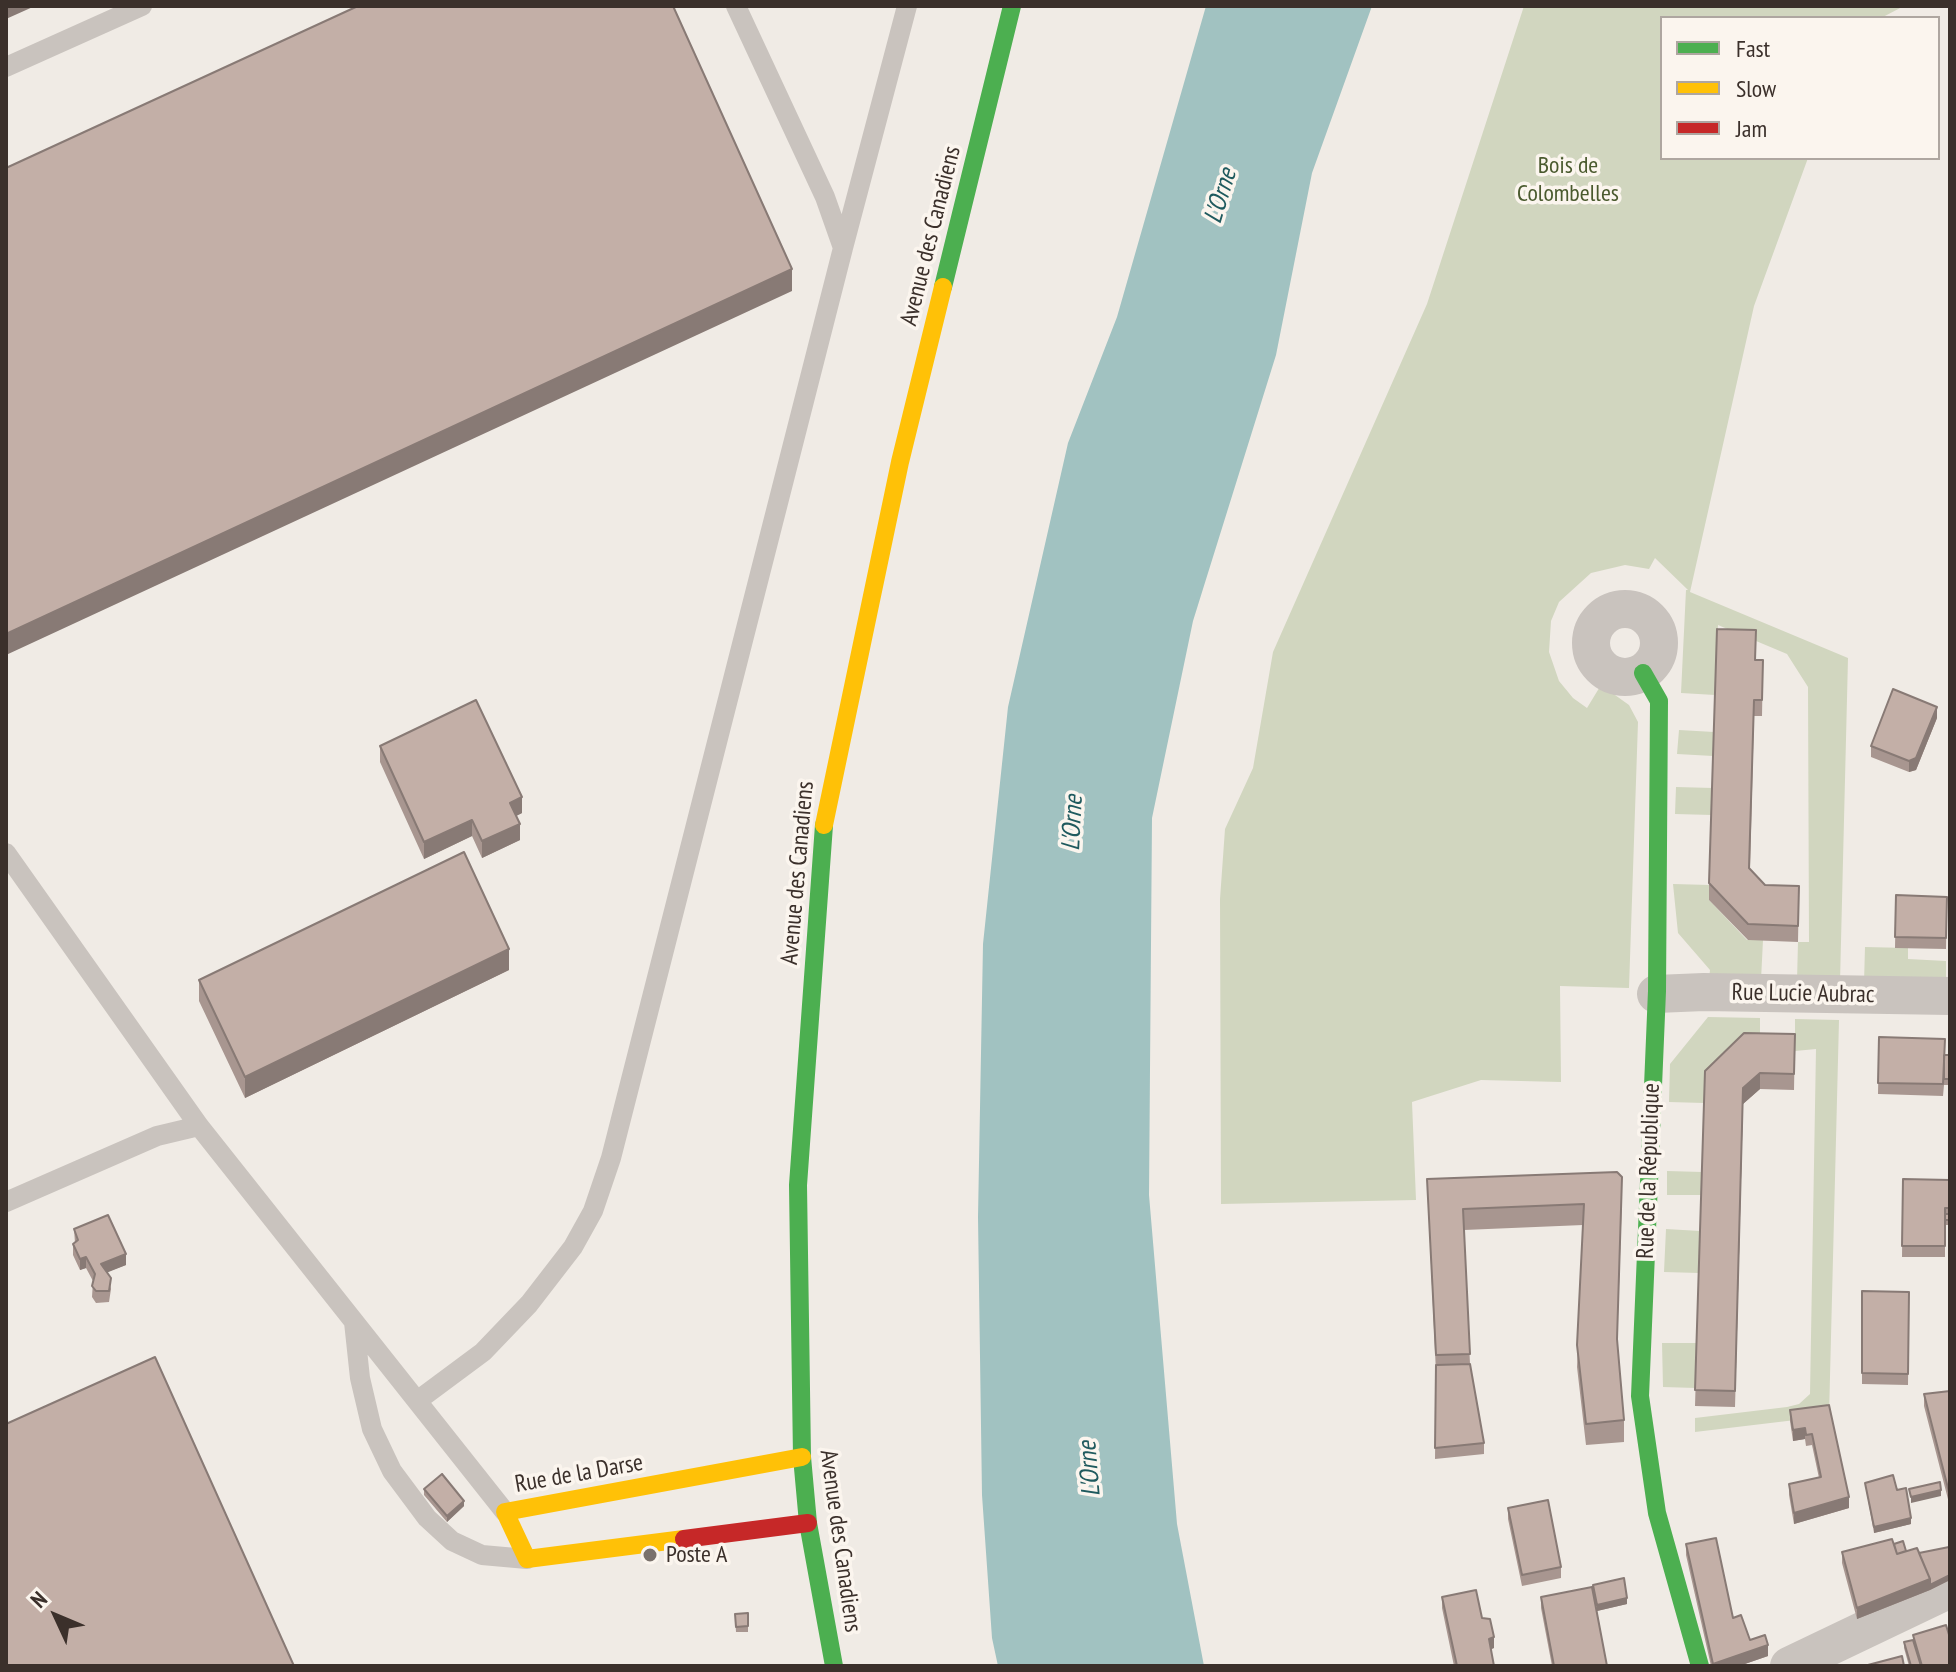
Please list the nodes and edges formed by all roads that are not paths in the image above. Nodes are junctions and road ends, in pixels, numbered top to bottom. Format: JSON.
{"nodes":[{"id":1,"x":142,"y":6,"type":"edge"},
{"id":2,"x":736,"y":6,"type":"edge"},
{"id":3,"x":907,"y":6,"type":"edge"},
{"id":4,"x":1012,"y":6,"type":"edge"},
{"id":5,"x":6,"y":67,"type":"edge"},
{"id":6,"x":843,"y":248,"type":"junction"},
{"id":7,"x":1643,"y":673,"type":"dead end"},
{"id":8,"x":6,"y":853,"type":"edge"},
{"id":9,"x":1656,"y":994,"type":"junction"},
{"id":10,"x":1950,"y":996,"type":"edge"},
{"id":11,"x":199,"y":1126,"type":"junction"},
{"id":12,"x":6,"y":1202,"type":"edge"},
{"id":13,"x":354,"y":1322,"type":"junction"},
{"id":14,"x":417,"y":1401,"type":"junction"},
{"id":15,"x":802,"y":1457,"type":"junction"},
{"id":16,"x":505,"y":1512,"type":"junction"},
{"id":17,"x":808,"y":1523,"type":"junction"},
{"id":18,"x":527,"y":1559,"type":"junction"},
{"id":19,"x":1950,"y":1589,"type":"edge"},
{"id":20,"x":834,"y":1666,"type":"edge"},
{"id":21,"x":1700,"y":1666,"type":"edge"},
{"id":22,"x":1789,"y":1666,"type":"edge"}],
"edges":[{"from":1,"to":5,"type":"lane"},
{"from":2,"to":6,"type":"lane"},
{"from":3,"to":6,"type":"lane"},
{"from":4,"to":15,"type":"street","name":"Avenue des Canadiens"},
{"from":6,"to":14,"type":"lane"},
{"from":7,"to":9,"type":"street","name":"Rue de la République"},
{"from":8,"to":11,"type":"lane"},
{"from":9,"to":10,"type":"street","name":"Rue Lucie Aubrac"},
{"from":9,"to":21,"type":"street","name":"Rue de la République"},
{"from":11,"to":12,"type":"lane"},
{"from":11,"to":13,"type":"lane"},
{"from":13,"to":14,"type":"lane"},
{"from":13,"to":18,"type":"lane"},
{"from":14,"to":16,"type":"lane"},
{"from":15,"to":16,"type":"street","name":"Rue de la Darse"},
{"from":15,"to":17,"type":"street","name":"Avenue des Canadiens"},
{"from":16,"to":18,"type":"street","name":"Rue de la Darse"},
{"from":17,"to":18,"type":"street"},
{"from":17,"to":20,"type":"street","name":"Avenue des Canadiens"},
{"from":19,"to":22,"type":"street"}]}
